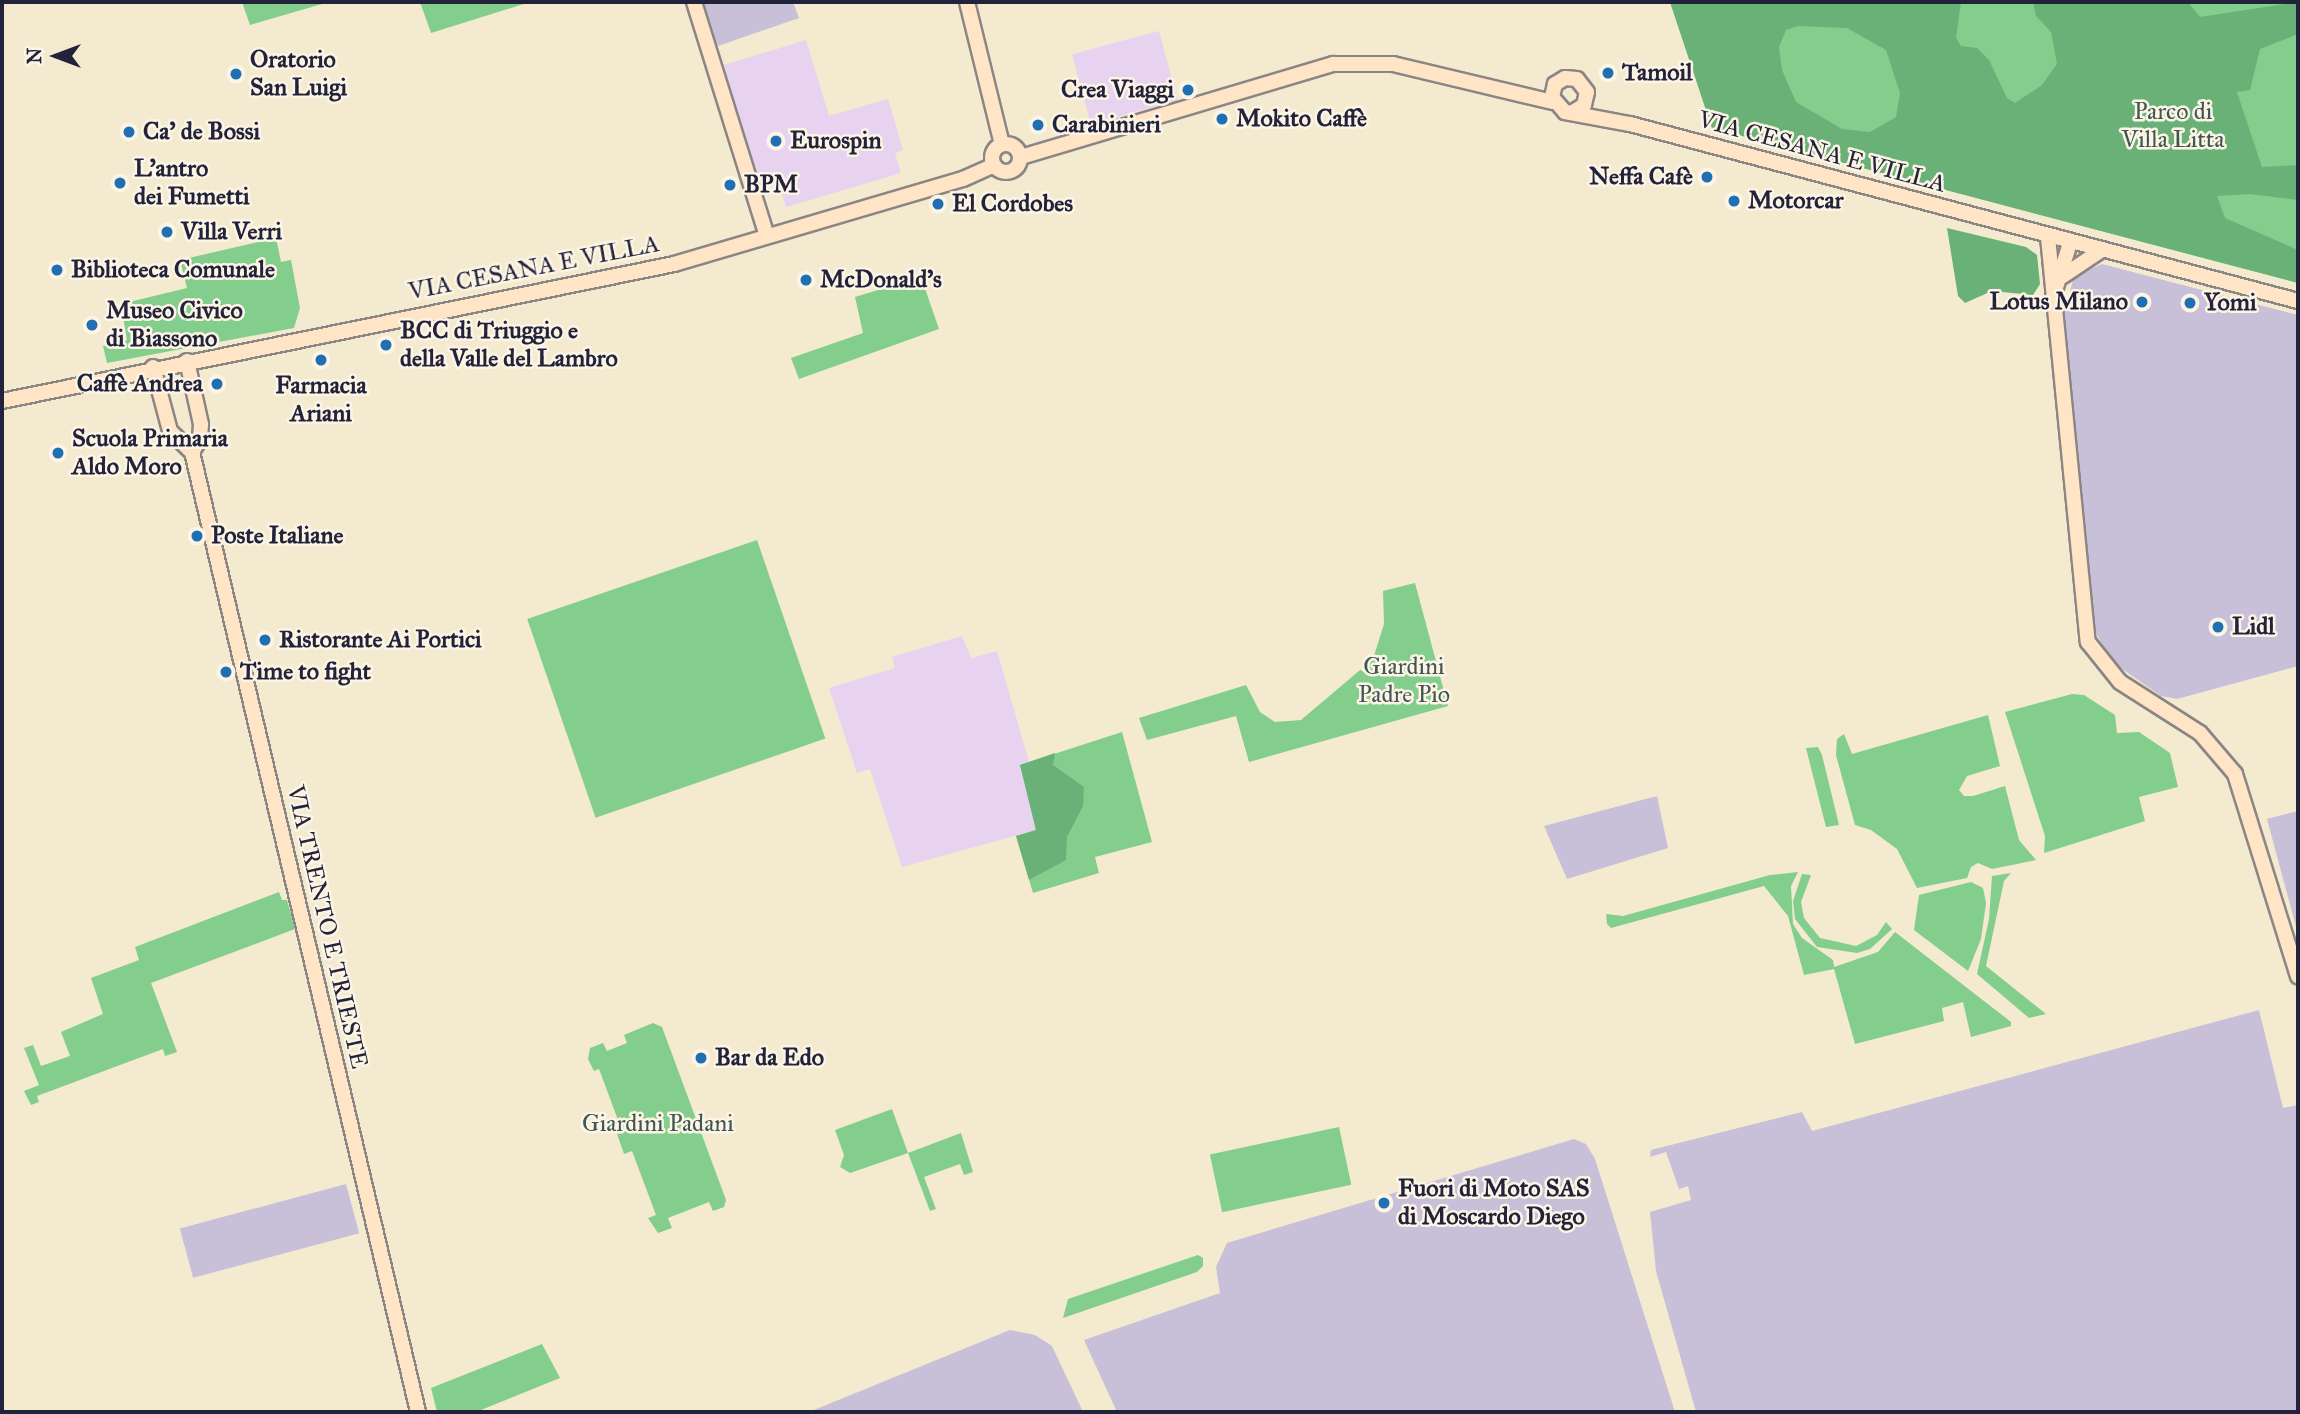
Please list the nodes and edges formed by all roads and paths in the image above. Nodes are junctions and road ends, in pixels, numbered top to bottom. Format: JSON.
{"nodes":[{"id":1,"x":694,"y":2,"type":"edge"},
{"id":2,"x":967,"y":2,"type":"edge"},
{"id":3,"x":1553,"y":95,"type":"junction"},
{"id":4,"x":1587,"y":96,"type":"junction"},
{"id":5,"x":1573,"y":112,"type":"junction"},
{"id":6,"x":1630,"y":124,"type":"junction"},
{"id":7,"x":1002,"y":144,"type":"junction"},
{"id":8,"x":1021,"y":157,"type":"junction"},
{"id":9,"x":994,"y":165,"type":"junction"},
{"id":10,"x":767,"y":236,"type":"junction"},
{"id":11,"x":2048,"y":237,"type":"junction"},
{"id":12,"x":2070,"y":243,"type":"junction"},
{"id":13,"x":2100,"y":251,"type":"junction"},
{"id":14,"x":2063,"y":276,"type":"junction"},
{"id":15,"x":2052,"y":300,"type":"junction"},
{"id":16,"x":2298,"y":302,"type":"edge"},
{"id":17,"x":187,"y":361,"type":"junction"},
{"id":18,"x":153,"y":367,"type":"junction"},
{"id":19,"x":2,"y":401,"type":"edge"},
{"id":20,"x":192,"y":452,"type":"junction"},
{"id":21,"x":2298,"y":976,"type":"edge"},
{"id":22,"x":418,"y":1412,"type":"edge"}],
"edges":[{"from":1,"to":10,"type":"main road"},
{"from":2,"to":7,"type":"main road"},
{"from":3,"to":4,"type":"main road"},
{"from":3,"to":5,"type":"main road"},
{"from":3,"to":8,"type":"main road"},
{"from":4,"to":5,"type":"main road"},
{"from":4,"to":6,"type":"main road","name":"VIA CESANA E VILLA"},
{"from":5,"to":6,"type":"main road","name":"VIA CESANA E VILLA"},
{"from":6,"to":11,"type":"main road","name":"VIA CESANA E VILLA"},
{"from":7,"to":8,"type":"main road"},
{"from":7,"to":9,"type":"main road"},
{"from":8,"to":9,"type":"main road"},
{"from":9,"to":10,"type":"main road","name":"VIA CESANA E VILLA"},
{"from":10,"to":17,"type":"main road","name":"VIA CESANA E VILLA"},
{"from":11,"to":12,"type":"main road","name":"VIA CESANA E VILLA"},
{"from":11,"to":15,"type":"main road"},
{"from":12,"to":13,"type":"main road","name":"VIA CESANA E VILLA"},
{"from":12,"to":14,"type":"main road"},
{"from":13,"to":14,"type":"main road"},
{"from":13,"to":16,"type":"main road","name":"VIA CESANA E VILLA"},
{"from":14,"to":15,"type":"main road"},
{"from":15,"to":21,"type":"main road"},
{"from":17,"to":18,"type":"main road","name":"VIA CESANA E VILLA"},
{"from":17,"to":20,"type":"main road"},
{"from":18,"to":19,"type":"main road","name":"VIA CESANA E VILLA"},
{"from":18,"to":20,"type":"main road"},
{"from":20,"to":22,"type":"main road","name":"VIA TRENTO E TRIESTE"}]}
